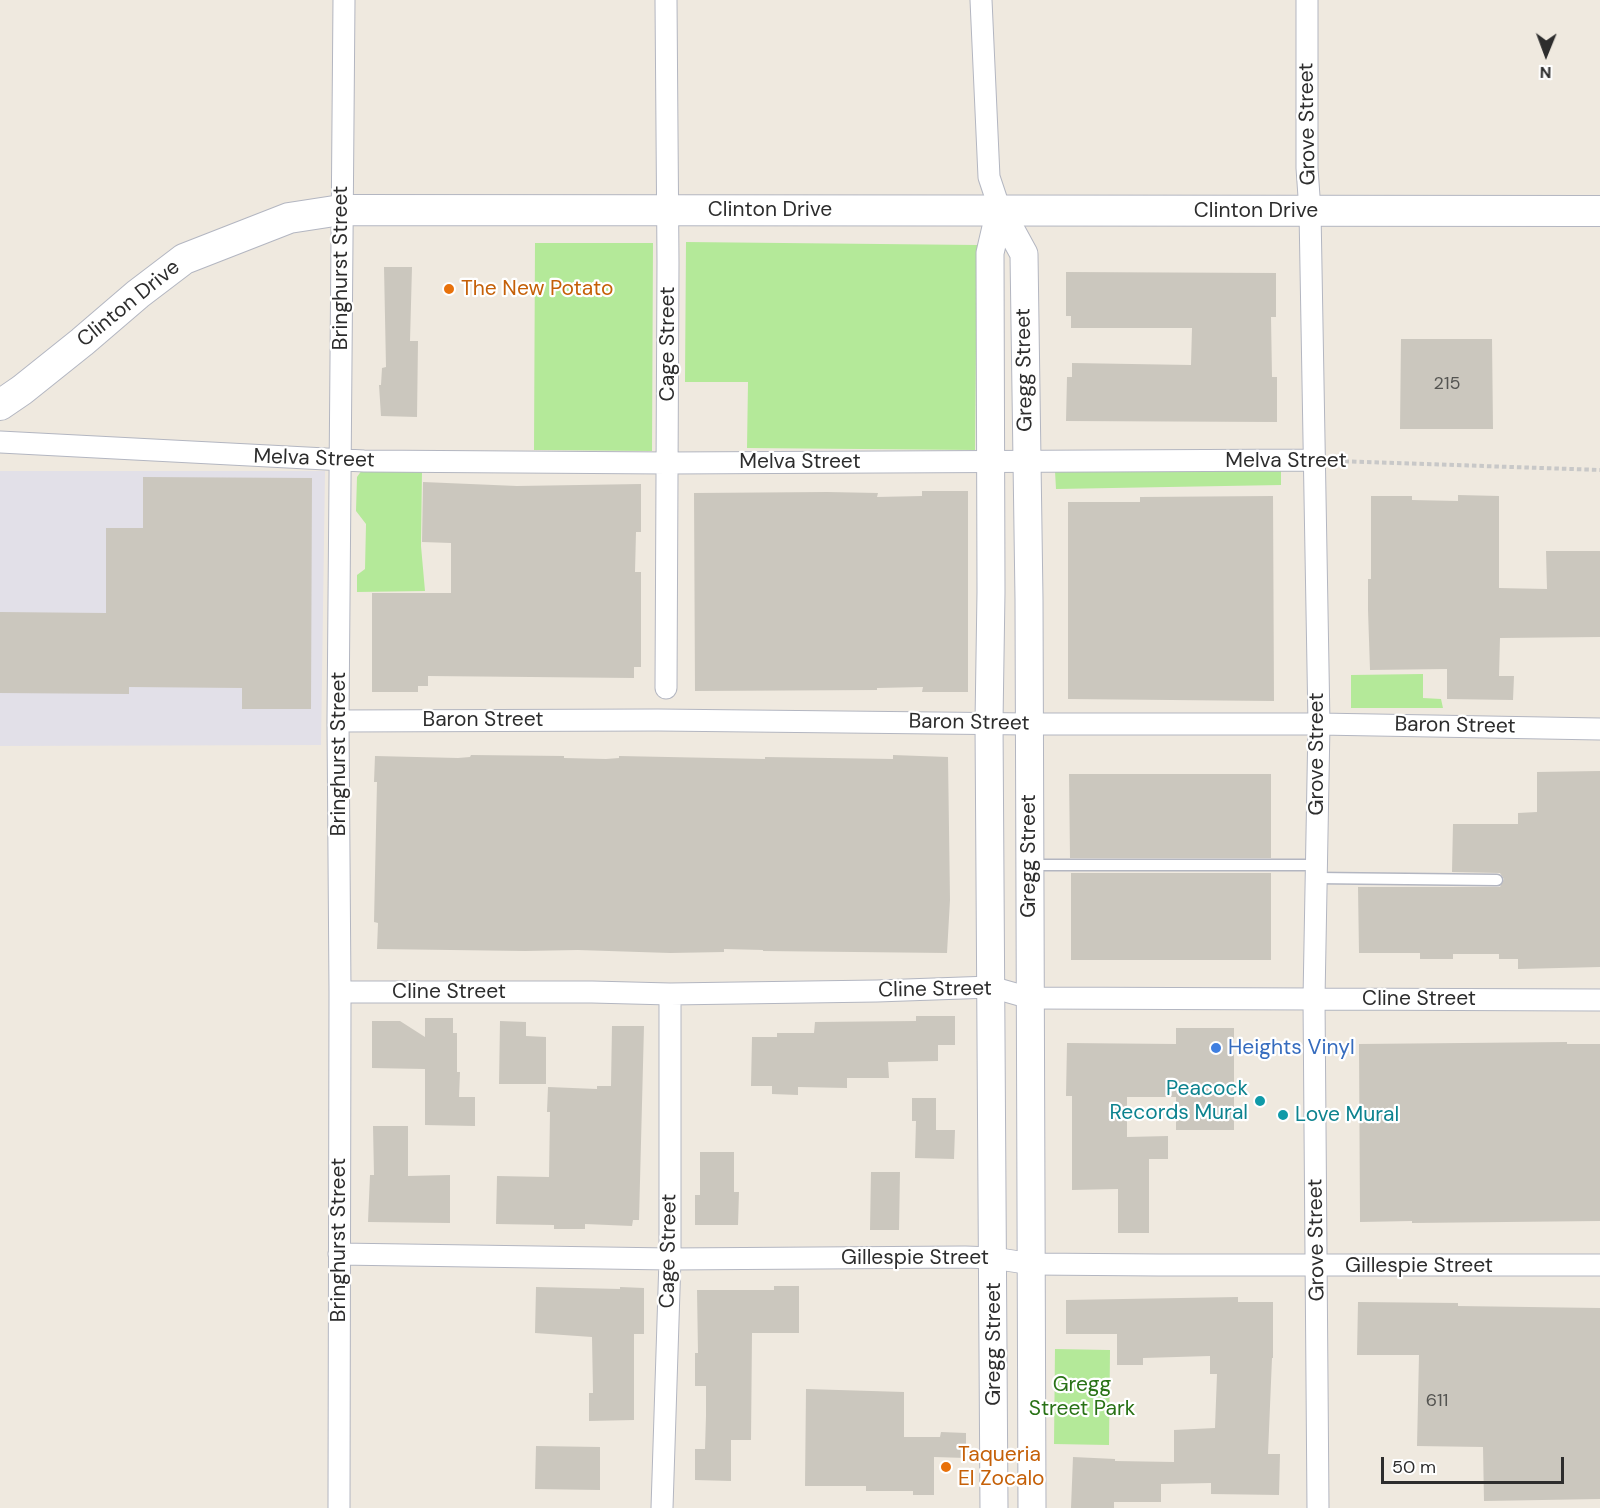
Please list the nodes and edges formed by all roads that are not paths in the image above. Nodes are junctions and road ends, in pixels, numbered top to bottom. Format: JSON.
{"nodes":[{"id":1,"x":344,"y":0,"type":"edge"},
{"id":2,"x":666,"y":0,"type":"edge"},
{"id":3,"x":981,"y":0,"type":"edge"},
{"id":4,"x":1307,"y":0,"type":"edge"},
{"id":5,"x":341,"y":210,"type":"junction"},
{"id":6,"x":667,"y":210,"type":"junction"},
{"id":7,"x":1000,"y":210,"type":"junction"},
{"id":8,"x":1310,"y":211,"type":"junction"},
{"id":9,"x":1600,"y":211,"type":"edge"},
{"id":10,"x":0,"y":405,"type":"edge"},
{"id":11,"x":0,"y":442,"type":"edge"},
{"id":12,"x":1314,"y":460,"type":"junction"},
{"id":13,"x":340,"y":461,"type":"junction"},
{"id":14,"x":989,"y":461,"type":"junction"},
{"id":15,"x":1027,"y":462,"type":"junction"},
{"id":16,"x":667,"y":463,"type":"junction"},
{"id":17,"x":666,"y":688,"type":"dead end"},
{"id":18,"x":338,"y":721,"type":"junction"},
{"id":19,"x":989,"y":722,"type":"junction"},
{"id":20,"x":1029,"y":724,"type":"junction"},
{"id":21,"x":1319,"y":724,"type":"junction"},
{"id":22,"x":1600,"y":729,"type":"edge"},
{"id":23,"x":1030,"y":865,"type":"junction"},
{"id":24,"x":1316,"y":872,"type":"junction"},
{"id":25,"x":1497,"y":880,"type":"dead end"},
{"id":26,"x":991,"y":987,"type":"junction"},
{"id":27,"x":340,"y":992,"type":"junction"},
{"id":28,"x":670,"y":994,"type":"junction"},
{"id":29,"x":1030,"y":998,"type":"junction"},
{"id":30,"x":1314,"y":999,"type":"junction"},
{"id":31,"x":1600,"y":1000,"type":"edge"},
{"id":32,"x":339,"y":1254,"type":"junction"},
{"id":33,"x":993,"y":1258,"type":"junction"},
{"id":34,"x":670,"y":1259,"type":"junction"},
{"id":35,"x":1032,"y":1264,"type":"junction"},
{"id":36,"x":1600,"y":1265,"type":"edge"},
{"id":37,"x":1317,"y":1266,"type":"junction"},
{"id":38,"x":339,"y":1508,"type":"edge"},
{"id":39,"x":662,"y":1508,"type":"edge"},
{"id":40,"x":994,"y":1508,"type":"edge"},
{"id":41,"x":1032,"y":1508,"type":"edge"},
{"id":42,"x":1318,"y":1508,"type":"edge"}],
"edges":[{"from":1,"to":5,"type":"street","name":"Bringhurst Street"},
{"from":2,"to":6,"type":"street","name":"Cage Street"},
{"from":3,"to":7,"type":"street","name":"Gregg Street"},
{"from":4,"to":8,"type":"street","name":"Grove Street"},
{"from":5,"to":6,"type":"main road","name":"Clinton Drive"},
{"from":5,"to":10,"type":"main road","name":"Clinton Drive"},
{"from":5,"to":13,"type":"street","name":"Bringhurst Street"},
{"from":6,"to":7,"type":"main road","name":"Clinton Drive"},
{"from":6,"to":16,"type":"street","name":"Cage Street"},
{"from":7,"to":8,"type":"main road","name":"Clinton Drive"},
{"from":7,"to":14,"type":"street","name":"Gregg Street"},
{"from":7,"to":15,"type":"street","name":"Gregg Street"},
{"from":8,"to":9,"type":"main road","name":"Clinton Drive"},
{"from":8,"to":12,"type":"street","name":"Grove Street"},
{"from":11,"to":13,"type":"street","name":"Melva Street"},
{"from":12,"to":15,"type":"street","name":"Melva Street"},
{"from":12,"to":21,"type":"street","name":"Grove Street"},
{"from":13,"to":16,"type":"street","name":"Melva Street"},
{"from":13,"to":18,"type":"street","name":"Bringhurst Street"},
{"from":14,"to":15,"type":"street","name":"Melva Street"},
{"from":14,"to":16,"type":"street","name":"Melva Street"},
{"from":14,"to":19,"type":"street","name":"Gregg Street"},
{"from":15,"to":20,"type":"street","name":"Gregg Street"},
{"from":16,"to":17,"type":"street","name":"Cage Street"},
{"from":18,"to":19,"type":"street","name":"Baron Street"},
{"from":18,"to":27,"type":"street","name":"Bringhurst Street"},
{"from":19,"to":20,"type":"street","name":"Baron Street"},
{"from":19,"to":26,"type":"street","name":"Gregg Street"},
{"from":20,"to":21,"type":"street","name":"Baron Street"},
{"from":20,"to":23,"type":"street","name":"Gregg Street"},
{"from":21,"to":22,"type":"street","name":"Baron Street"},
{"from":21,"to":24,"type":"street","name":"Grove Street"},
{"from":23,"to":24,"type":"lane"},
{"from":23,"to":29,"type":"street","name":"Gregg Street"},
{"from":24,"to":25,"type":"lane"},
{"from":24,"to":30,"type":"street","name":"Grove Street"},
{"from":26,"to":28,"type":"street","name":"Cline Street"},
{"from":26,"to":29,"type":"street","name":"Cline Street"},
{"from":26,"to":33,"type":"street","name":"Gregg Street"},
{"from":27,"to":28,"type":"street","name":"Cline Street"},
{"from":27,"to":32,"type":"street","name":"Bringhurst Street"},
{"from":28,"to":34,"type":"street","name":"Cage Street"},
{"from":29,"to":30,"type":"street","name":"Cline Street"},
{"from":29,"to":35,"type":"street","name":"Gregg Street"},
{"from":30,"to":31,"type":"street","name":"Cline Street"},
{"from":30,"to":37,"type":"street","name":"Grove Street"},
{"from":32,"to":34,"type":"street","name":"Gillespie Street"},
{"from":32,"to":38,"type":"street","name":"Bringhurst Street"},
{"from":33,"to":34,"type":"street","name":"Gillespie Street"},
{"from":33,"to":35,"type":"street","name":"Gillespie Street"},
{"from":33,"to":40,"type":"street","name":"Gregg Street"},
{"from":34,"to":39,"type":"street","name":"Cage Street"},
{"from":35,"to":37,"type":"street","name":"Gillespie Street"},
{"from":35,"to":41,"type":"street","name":"Gregg Street"},
{"from":36,"to":37,"type":"street","name":"Gillespie Street"},
{"from":37,"to":42,"type":"street","name":"Grove Street"}]}
